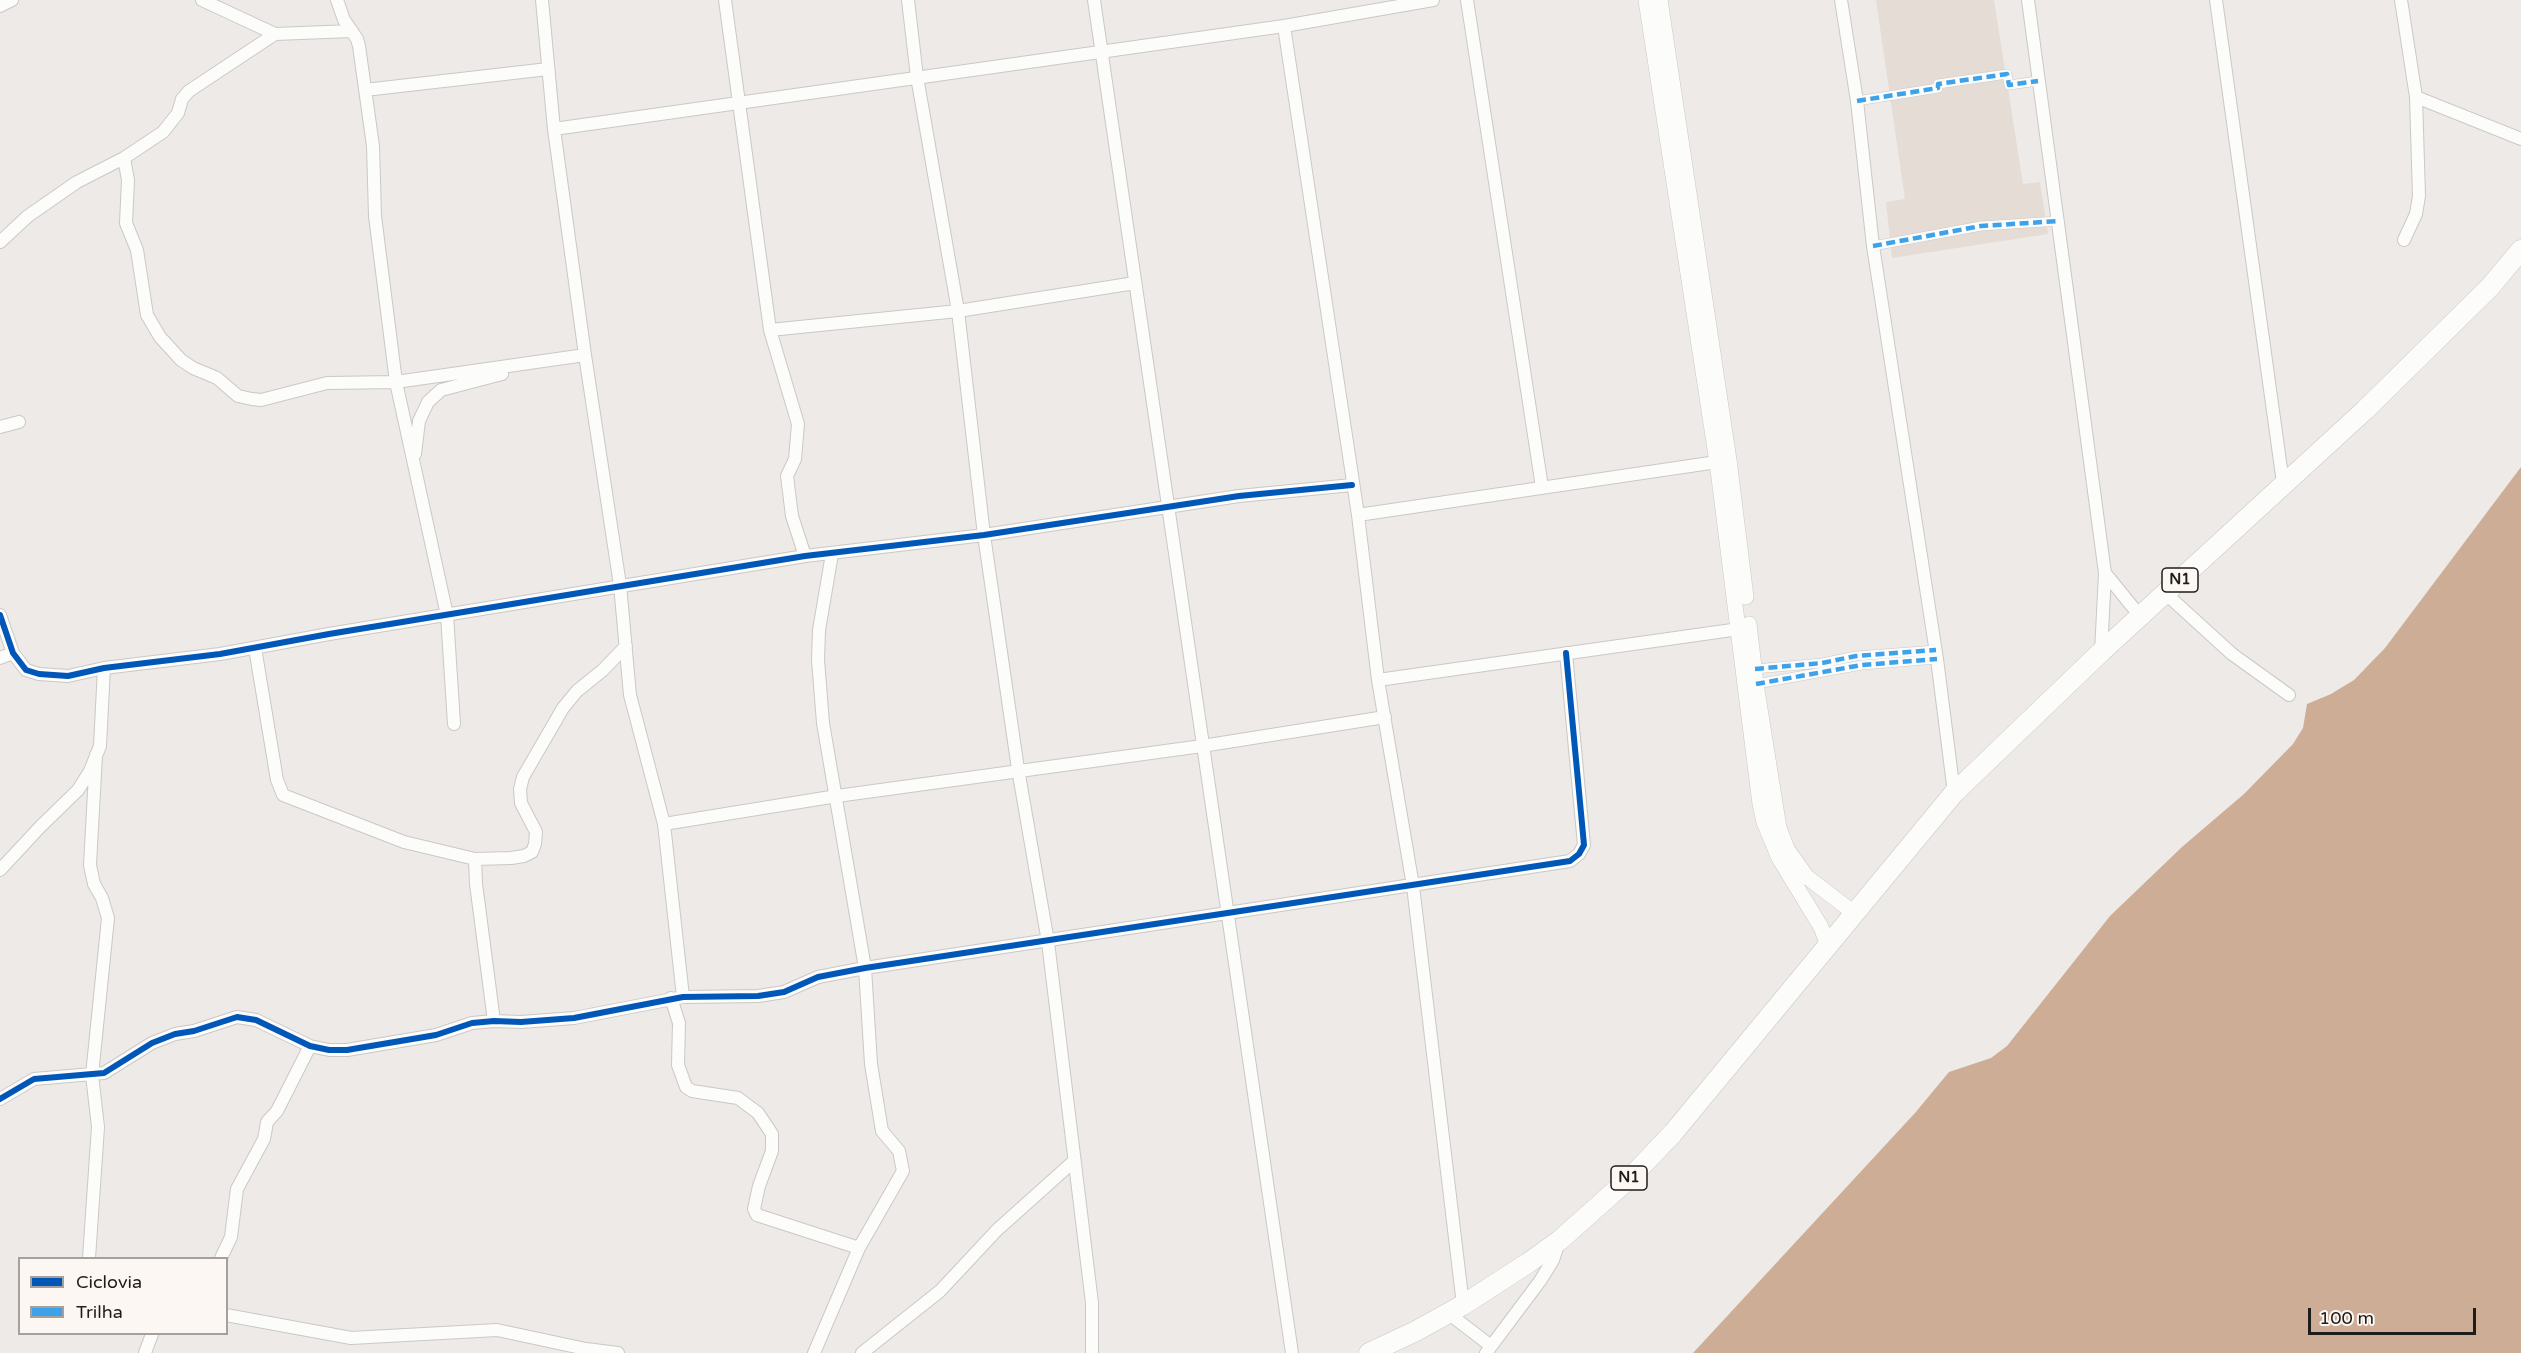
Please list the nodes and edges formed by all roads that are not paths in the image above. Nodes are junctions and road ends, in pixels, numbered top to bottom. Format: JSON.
{"nodes":[{"id":1,"x":12,"y":0,"type":"edge"},
{"id":2,"x":202,"y":0,"type":"edge"},
{"id":3,"x":337,"y":0,"type":"edge"},
{"id":4,"x":542,"y":0,"type":"edge"},
{"id":5,"x":725,"y":0,"type":"edge"},
{"id":6,"x":908,"y":0,"type":"edge"},
{"id":7,"x":1094,"y":0,"type":"edge"},
{"id":8,"x":1433,"y":0,"type":"edge"},
{"id":9,"x":1467,"y":0,"type":"edge"},
{"id":10,"x":1646,"y":0,"type":"edge"},
{"id":11,"x":1660,"y":0,"type":"edge"},
{"id":12,"x":1841,"y":0,"type":"edge"},
{"id":13,"x":2028,"y":0,"type":"edge"},
{"id":14,"x":2216,"y":0,"type":"edge"},
{"id":15,"x":2402,"y":0,"type":"edge"},
{"id":16,"x":0,"y":6,"type":"edge"},
{"id":17,"x":1284,"y":26,"type":"junction"},
{"id":18,"x":352,"y":31,"type":"junction"},
{"id":19,"x":275,"y":34,"type":"junction"},
{"id":20,"x":1101,"y":51,"type":"junction"},
{"id":21,"x":548,"y":69,"type":"junction"},
{"id":22,"x":917,"y":76,"type":"junction"},
{"id":23,"x":2038,"y":81,"type":"junction"},
{"id":24,"x":365,"y":90,"type":"junction"},
{"id":25,"x":2416,"y":97,"type":"junction"},
{"id":26,"x":1857,"y":100,"type":"junction"},
{"id":27,"x":739,"y":102,"type":"junction"},
{"id":28,"x":554,"y":129,"type":"junction"},
{"id":29,"x":2521,"y":139,"type":"edge"},
{"id":30,"x":124,"y":158,"type":"junction"},
{"id":31,"x":2059,"y":220,"type":"junction"},
{"id":32,"x":2404,"y":240,"type":"dead end"},
{"id":33,"x":0,"y":242,"type":"edge"},
{"id":34,"x":1873,"y":246,"type":"junction"},
{"id":35,"x":2521,"y":250,"type":"edge"},
{"id":36,"x":1135,"y":283,"type":"junction"},
{"id":37,"x":958,"y":311,"type":"junction"},
{"id":38,"x":770,"y":330,"type":"junction"},
{"id":39,"x":585,"y":355,"type":"junction"},
{"id":40,"x":532,"y":363,"type":"junction"},
{"id":41,"x":396,"y":382,"type":"junction"},
{"id":42,"x":19,"y":422,"type":"dead end"},
{"id":43,"x":0,"y":427,"type":"edge"},
{"id":44,"x":1717,"y":462,"type":"junction"},
{"id":45,"x":416,"y":476,"type":"junction"},
{"id":46,"x":2283,"y":483,"type":"junction"},
{"id":47,"x":1352,"y":486,"type":"junction"},
{"id":48,"x":1542,"y":487,"type":"junction"},
{"id":49,"x":1167,"y":506,"type":"junction"},
{"id":50,"x":1358,"y":515,"type":"junction"},
{"id":51,"x":984,"y":535,"type":"junction"},
{"id":52,"x":832,"y":554,"type":"junction"},
{"id":53,"x":805,"y":556,"type":"junction"},
{"id":54,"x":2105,"y":573,"type":"junction"},
{"id":55,"x":620,"y":585,"type":"junction"},
{"id":56,"x":2165,"y":593,"type":"junction"},
{"id":57,"x":0,"y":615,"type":"edge"},
{"id":58,"x":447,"y":615,"type":"junction"},
{"id":59,"x":2140,"y":616,"type":"junction"},
{"id":60,"x":1739,"y":629,"type":"junction"},
{"id":61,"x":626,"y":646,"type":"junction"},
{"id":62,"x":255,"y":648,"type":"junction"},
{"id":63,"x":2101,"y":652,"type":"junction"},
{"id":64,"x":13,"y":653,"type":"junction"},
{"id":65,"x":1566,"y":653,"type":"junction"},
{"id":66,"x":1937,"y":655,"type":"junction"},
{"id":67,"x":0,"y":658,"type":"edge"},
{"id":68,"x":1840,"y":664,"type":"junction"},
{"id":69,"x":104,"y":668,"type":"junction"},
{"id":70,"x":1756,"y":676,"type":"junction"},
{"id":71,"x":1378,"y":680,"type":"junction"},
{"id":72,"x":2289,"y":695,"type":"dead end"},
{"id":73,"x":1385,"y":717,"type":"junction"},
{"id":74,"x":454,"y":724,"type":"dead end"},
{"id":75,"x":1202,"y":746,"type":"junction"},
{"id":76,"x":96,"y":755,"type":"junction"},
{"id":77,"x":1018,"y":770,"type":"junction"},
{"id":78,"x":1954,"y":793,"type":"junction"},
{"id":79,"x":837,"y":795,"type":"junction"},
{"id":80,"x":664,"y":824,"type":"junction"},
{"id":81,"x":475,"y":859,"type":"junction"},
{"id":82,"x":0,"y":870,"type":"edge"},
{"id":83,"x":1413,"y":886,"type":"junction"},
{"id":84,"x":1229,"y":914,"type":"junction"},
{"id":85,"x":1851,"y":916,"type":"junction"},
{"id":86,"x":1831,"y":941,"type":"junction"},
{"id":87,"x":1048,"y":942,"type":"junction"},
{"id":88,"x":865,"y":968,"type":"junction"},
{"id":89,"x":678,"y":998,"type":"junction"},
{"id":90,"x":494,"y":1021,"type":"junction"},
{"id":91,"x":310,"y":1046,"type":"junction"},
{"id":92,"x":92,"y":1075,"type":"junction"},
{"id":93,"x":0,"y":1098,"type":"edge"},
{"id":94,"x":1074,"y":1161,"type":"junction"},
{"id":95,"x":1560,"y":1240,"type":"junction"},
{"id":96,"x":860,"y":1248,"type":"junction"},
{"id":97,"x":89,"y":1257,"type":"edge"},
{"id":98,"x":221,"y":1257,"type":"edge"},
{"id":99,"x":1455,"y":1309,"type":"junction"},
{"id":100,"x":228,"y":1315,"type":"edge"},
{"id":101,"x":152,"y":1335,"type":"edge"},
{"id":102,"x":1488,"y":1349,"type":"edge"},
{"id":103,"x":145,"y":1353,"type":"edge"},
{"id":104,"x":618,"y":1353,"type":"edge"},
{"id":105,"x":814,"y":1353,"type":"edge"},
{"id":106,"x":862,"y":1353,"type":"edge"},
{"id":107,"x":1092,"y":1353,"type":"edge"},
{"id":108,"x":1292,"y":1353,"type":"edge"},
{"id":109,"x":1369,"y":1353,"type":"edge"}],
"edges":[{"from":1,"to":16,"type":"street"},
{"from":2,"to":19,"type":"street"},
{"from":3,"to":18,"type":"street"},
{"from":4,"to":21,"type":"street"},
{"from":5,"to":27,"type":"street"},
{"from":6,"to":22,"type":"street"},
{"from":7,"to":20,"type":"street"},
{"from":8,"to":17,"type":"street"},
{"from":9,"to":48,"type":"street"},
{"from":10,"to":44,"type":"street"},
{"from":11,"to":70,"type":"street"},
{"from":12,"to":26,"type":"street"},
{"from":13,"to":23,"type":"street"},
{"from":14,"to":46,"type":"street"},
{"from":15,"to":25,"type":"street"},
{"from":17,"to":20,"type":"street"},
{"from":17,"to":47,"type":"street"},
{"from":18,"to":19,"type":"street"},
{"from":18,"to":24,"type":"street"},
{"from":19,"to":30,"type":"street"},
{"from":20,"to":22,"type":"street"},
{"from":20,"to":36,"type":"street"},
{"from":21,"to":24,"type":"street"},
{"from":21,"to":28,"type":"street"},
{"from":22,"to":27,"type":"street"},
{"from":22,"to":37,"type":"street"},
{"from":23,"to":26,"type":"street"},
{"from":23,"to":31,"type":"street"},
{"from":24,"to":41,"type":"street"},
{"from":25,"to":29,"type":"street"},
{"from":25,"to":32,"type":"street"},
{"from":26,"to":34,"type":"street"},
{"from":27,"to":28,"type":"street"},
{"from":27,"to":38,"type":"street"},
{"from":28,"to":39,"type":"street"},
{"from":30,"to":33,"type":"street"},
{"from":30,"to":41,"type":"street"},
{"from":31,"to":34,"type":"street"},
{"from":31,"to":54,"type":"street"},
{"from":34,"to":66,"type":"street"},
{"from":35,"to":46,"type":"highway","number":"N1"},
{"from":36,"to":37,"type":"street"},
{"from":36,"to":49,"type":"street"},
{"from":37,"to":38,"type":"street"},
{"from":37,"to":51,"type":"street"},
{"from":38,"to":53,"type":"street"},
{"from":39,"to":40,"type":"street"},
{"from":39,"to":55,"type":"street"},
{"from":40,"to":41,"type":"street"},
{"from":40,"to":45,"type":"street"},
{"from":41,"to":45,"type":"street"},
{"from":42,"to":43,"type":"street"},
{"from":44,"to":48,"type":"street"},
{"from":44,"to":60,"type":"street"},
{"from":45,"to":58,"type":"street"},
{"from":46,"to":56,"type":"highway","number":"N1"},
{"from":47,"to":49,"type":"street"},
{"from":47,"to":50,"type":"street"},
{"from":48,"to":50,"type":"street"},
{"from":49,"to":51,"type":"street"},
{"from":49,"to":75,"type":"street"},
{"from":50,"to":71,"type":"street"},
{"from":51,"to":52,"type":"street"},
{"from":51,"to":77,"type":"street"},
{"from":52,"to":53,"type":"street"},
{"from":52,"to":79,"type":"street"},
{"from":53,"to":55,"type":"street"},
{"from":54,"to":59,"type":"street"},
{"from":54,"to":63,"type":"street"},
{"from":55,"to":58,"type":"street"},
{"from":55,"to":61,"type":"street"},
{"from":56,"to":59,"type":"highway","number":"N1"},
{"from":56,"to":72,"type":"street"},
{"from":57,"to":64,"type":"street"},
{"from":58,"to":62,"type":"street"},
{"from":58,"to":74,"type":"street"},
{"from":59,"to":63,"type":"highway","number":"N1"},
{"from":60,"to":65,"type":"street"},
{"from":60,"to":86,"type":"street"},
{"from":61,"to":80,"type":"street"},
{"from":61,"to":81,"type":"street"},
{"from":62,"to":69,"type":"street"},
{"from":62,"to":81,"type":"street"},
{"from":63,"to":78,"type":"highway","number":"N1"},
{"from":64,"to":67,"type":"street"},
{"from":64,"to":69,"type":"street"},
{"from":65,"to":71,"type":"street"},
{"from":65,"to":83,"type":"street"},
{"from":66,"to":68,"type":"street"},
{"from":66,"to":78,"type":"street"},
{"from":68,"to":70,"type":"street"},
{"from":68,"to":70,"type":"street"},
{"from":69,"to":76,"type":"street"},
{"from":70,"to":85,"type":"street"},
{"from":71,"to":73,"type":"street"},
{"from":73,"to":75,"type":"street"},
{"from":73,"to":83,"type":"street"},
{"from":75,"to":77,"type":"street"},
{"from":75,"to":84,"type":"street"},
{"from":76,"to":82,"type":"street"},
{"from":76,"to":92,"type":"street"},
{"from":77,"to":79,"type":"street"},
{"from":77,"to":87,"type":"street"},
{"from":78,"to":85,"type":"highway","number":"N1"},
{"from":79,"to":80,"type":"street"},
{"from":79,"to":88,"type":"street"},
{"from":80,"to":89,"type":"street"},
{"from":81,"to":90,"type":"street"},
{"from":83,"to":84,"type":"street"},
{"from":83,"to":99,"type":"street"},
{"from":84,"to":87,"type":"street"},
{"from":84,"to":108,"type":"street"},
{"from":85,"to":86,"type":"highway","number":"N1"},
{"from":86,"to":95,"type":"highway","number":"N1"},
{"from":87,"to":88,"type":"street"},
{"from":87,"to":94,"type":"street"},
{"from":88,"to":89,"type":"street"},
{"from":88,"to":96,"type":"street"},
{"from":89,"to":90,"type":"street"},
{"from":89,"to":96,"type":"street"},
{"from":90,"to":91,"type":"street"},
{"from":91,"to":92,"type":"street"},
{"from":91,"to":98,"type":"street"},
{"from":92,"to":93,"type":"street"},
{"from":92,"to":97,"type":"street"},
{"from":94,"to":106,"type":"street"},
{"from":94,"to":107,"type":"street"},
{"from":95,"to":99,"type":"highway","number":"N1"},
{"from":95,"to":102,"type":"street"},
{"from":96,"to":105,"type":"street"},
{"from":99,"to":102,"type":"street"},
{"from":99,"to":109,"type":"highway","number":"N1"},
{"from":100,"to":104,"type":"street"},
{"from":101,"to":103,"type":"street"}]}
